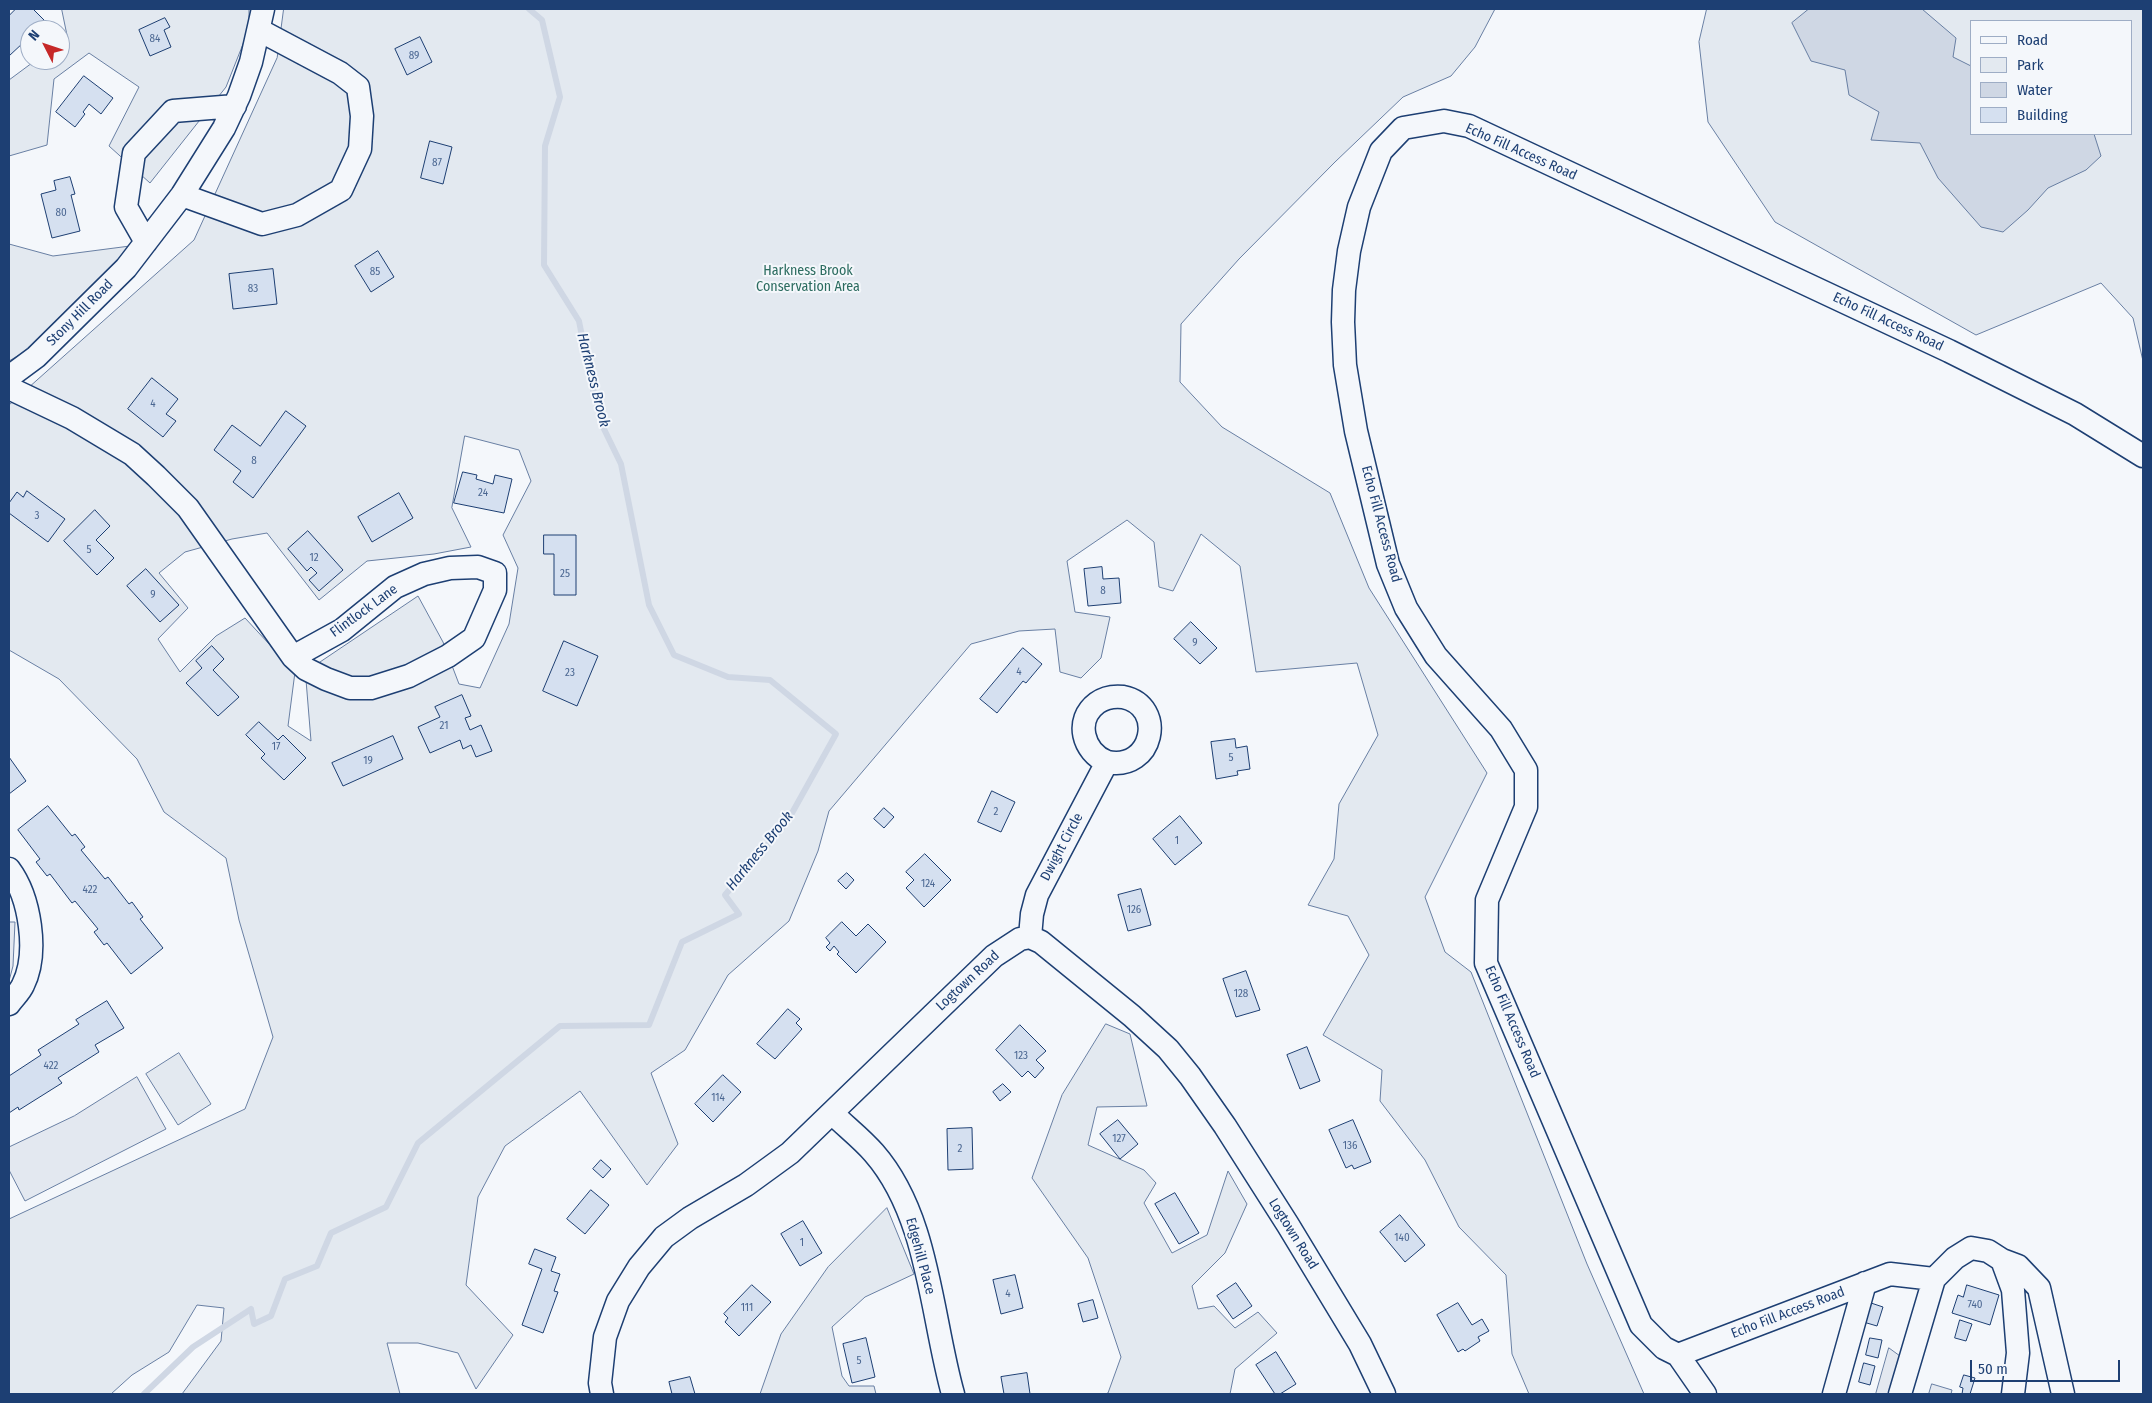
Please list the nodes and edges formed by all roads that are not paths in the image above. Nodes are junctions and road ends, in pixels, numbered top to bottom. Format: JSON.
{"nodes":[{"id":1,"x":261,"y":20,"type":"edge"},
{"id":2,"x":235,"y":106,"type":"junction"},
{"id":3,"x":182,"y":196,"type":"junction"},
{"id":4,"x":146,"y":242,"type":"junction"},
{"id":5,"x":9,"y":377,"type":"edge"},
{"id":6,"x":9,"y":388,"type":"edge"},
{"id":7,"x":2143,"y":456,"type":"edge"},
{"id":8,"x":293,"y":657,"type":"junction"},
{"id":9,"x":1106,"y":762,"type":"dead end"},
{"id":10,"x":9,"y":869,"type":"edge"},
{"id":11,"x":1030,"y":937,"type":"junction"},
{"id":12,"x":9,"y":1004,"type":"edge"},
{"id":13,"x":832,"y":1114,"type":"junction"},
{"id":14,"x":2002,"y":1260,"type":"junction"},
{"id":15,"x":1934,"y":1279,"type":"junction"},
{"id":16,"x":1865,"y":1283,"type":"junction"},
{"id":17,"x":1678,"y":1354,"type":"junction"},
{"id":18,"x":602,"y":1394,"type":"edge"},
{"id":19,"x":953,"y":1394,"type":"edge"},
{"id":20,"x":1384,"y":1394,"type":"edge"},
{"id":21,"x":1705,"y":1394,"type":"edge"},
{"id":22,"x":1834,"y":1394,"type":"edge"},
{"id":23,"x":1900,"y":1394,"type":"edge"},
{"id":24,"x":2012,"y":1394,"type":"edge"},
{"id":25,"x":2063,"y":1394,"type":"edge"}],
"edges":[{"from":1,"to":2,"type":"street","name":"Stony Hill Road"},
{"from":1,"to":3,"type":"street"},
{"from":2,"to":3,"type":"street","name":"Stony Hill Road"},
{"from":2,"to":4,"type":"street"},
{"from":3,"to":4,"type":"street","name":"Stony Hill Road"},
{"from":4,"to":5,"type":"street","name":"Stony Hill Road"},
{"from":6,"to":8,"type":"street","name":"Flintlock Lane"},
{"from":7,"to":17,"type":"street","name":"Echo Fill Access Road"},
{"from":8,"to":8,"type":"street","name":"Flintlock Lane"},
{"from":9,"to":11,"type":"street","name":"Dwight Circle"},
{"from":10,"to":12,"type":"street"},
{"from":11,"to":13,"type":"street","name":"Logtown Road"},
{"from":11,"to":20,"type":"street","name":"Logtown Road"},
{"from":13,"to":18,"type":"street","name":"Logtown Road"},
{"from":13,"to":19,"type":"street","name":"Edgehill Place"},
{"from":14,"to":15,"type":"street"},
{"from":14,"to":24,"type":"street"},
{"from":14,"to":25,"type":"street"},
{"from":15,"to":16,"type":"street","name":"Echo Fill Access Road"},
{"from":15,"to":23,"type":"street"},
{"from":16,"to":17,"type":"street","name":"Echo Fill Access Road"},
{"from":16,"to":22,"type":"street"},
{"from":17,"to":21,"type":"street"}]}
